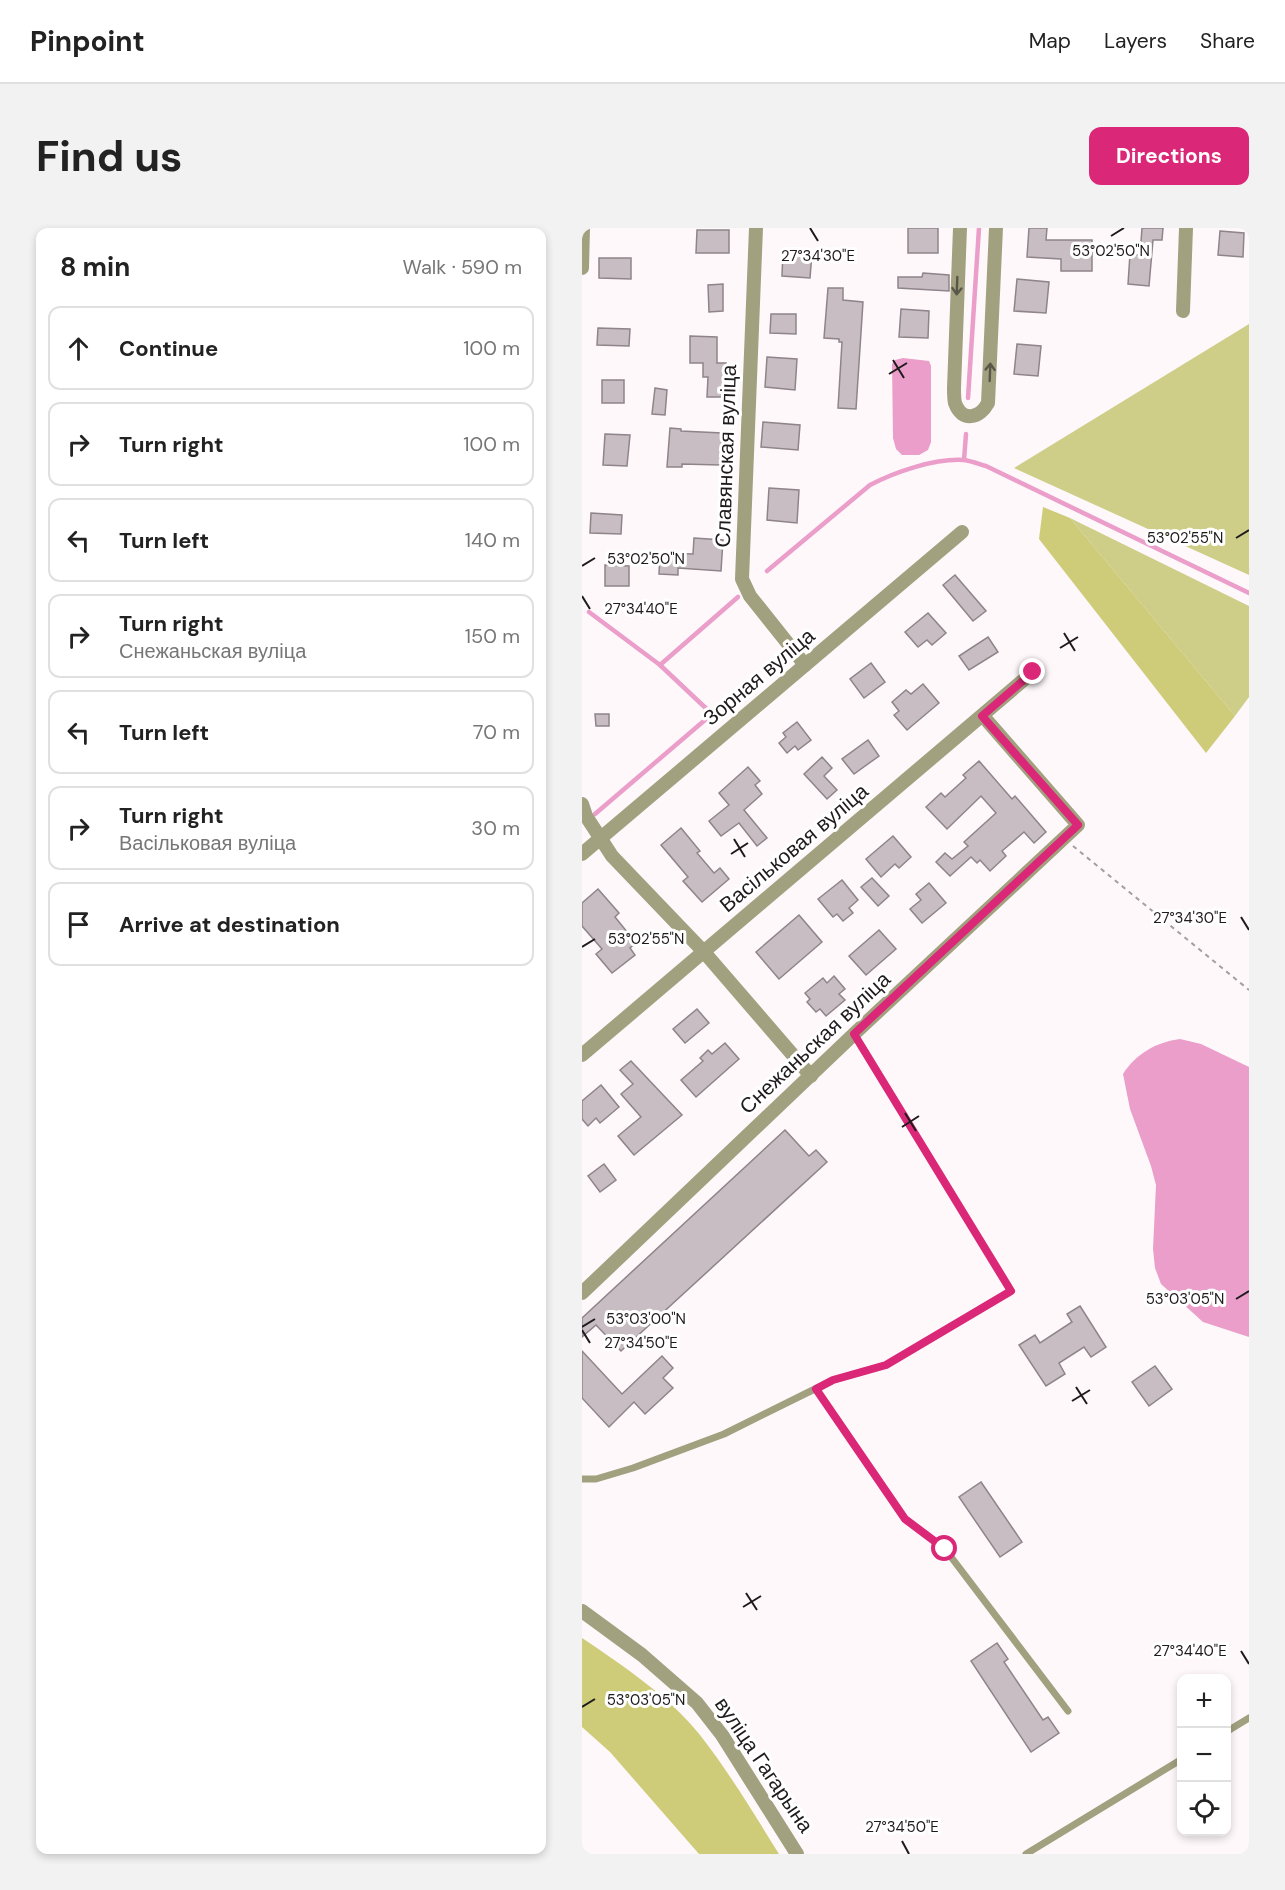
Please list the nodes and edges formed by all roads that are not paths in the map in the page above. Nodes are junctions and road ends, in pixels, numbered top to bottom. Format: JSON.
{"nodes":[{"id":1,"x":584,"y":228,"type":"edge"},
{"id":2,"x":756,"y":228,"type":"edge"},
{"id":3,"x":960,"y":228,"type":"edge"},
{"id":4,"x":996,"y":228,"type":"edge"},
{"id":5,"x":1186,"y":228,"type":"edge"},
{"id":6,"x":582,"y":268,"type":"edge"},
{"id":7,"x":1183,"y":311,"type":"dead end"},
{"id":8,"x":962,"y":532,"type":"dead end"},
{"id":9,"x":805,"y":665,"type":"junction"},
{"id":10,"x":1033,"y":672,"type":"dead end"},
{"id":11,"x":982,"y":716,"type":"junction"},
{"id":12,"x":582,"y":804,"type":"edge"},
{"id":13,"x":601,"y":838,"type":"junction"},
{"id":14,"x":582,"y":854,"type":"edge"},
{"id":15,"x":704,"y":952,"type":"junction"},
{"id":16,"x":854,"y":1034,"type":"junction"},
{"id":17,"x":582,"y":1055,"type":"edge"},
{"id":18,"x":811,"y":1076,"type":"junction"},
{"id":19,"x":582,"y":1293,"type":"edge"},
{"id":20,"x":816,"y":1389,"type":"junction"},
{"id":21,"x":582,"y":1479,"type":"edge"},
{"id":22,"x":582,"y":1611,"type":"edge"},
{"id":23,"x":1068,"y":1711,"type":"dead end"},
{"id":24,"x":1249,"y":1718,"type":"edge"},
{"id":25,"x":1231,"y":1729,"type":"edge"},
{"id":26,"x":1177,"y":1762,"type":"edge"},
{"id":27,"x":797,"y":1854,"type":"edge"},
{"id":28,"x":1026,"y":1854,"type":"edge"}],
"edges":[{"from":1,"to":6,"type":"street"},
{"from":2,"to":9,"type":"street","name":"Славянская вуліца"},
{"from":3,"to":4,"type":"street","one_way":true},
{"from":5,"to":7,"type":"street"},
{"from":8,"to":9,"type":"street","name":"Зорная вуліца"},
{"from":9,"to":13,"type":"street","name":"Зорная вуліца"},
{"from":10,"to":11,"type":"street","name":"Васільковая вуліца"},
{"from":11,"to":15,"type":"street","name":"Васільковая вуліца"},
{"from":11,"to":16,"type":"street","name":"Снежаньская вуліца"},
{"from":12,"to":13,"type":"street"},
{"from":13,"to":14,"type":"street","name":"Зорная вуліца"},
{"from":13,"to":15,"type":"street"},
{"from":15,"to":17,"type":"street","name":"Васільковая вуліца"},
{"from":15,"to":18,"type":"street"},
{"from":16,"to":18,"type":"street","name":"Снежаньская вуліца"},
{"from":16,"to":20,"type":"lane"},
{"from":18,"to":19,"type":"street","name":"Снежаньская вуліца"},
{"from":20,"to":21,"type":"lane"},
{"from":20,"to":23,"type":"lane"},
{"from":22,"to":27,"type":"street","name":"вуліца Гагарына"},
{"from":24,"to":25,"type":"lane"},
{"from":26,"to":28,"type":"lane"}]}
